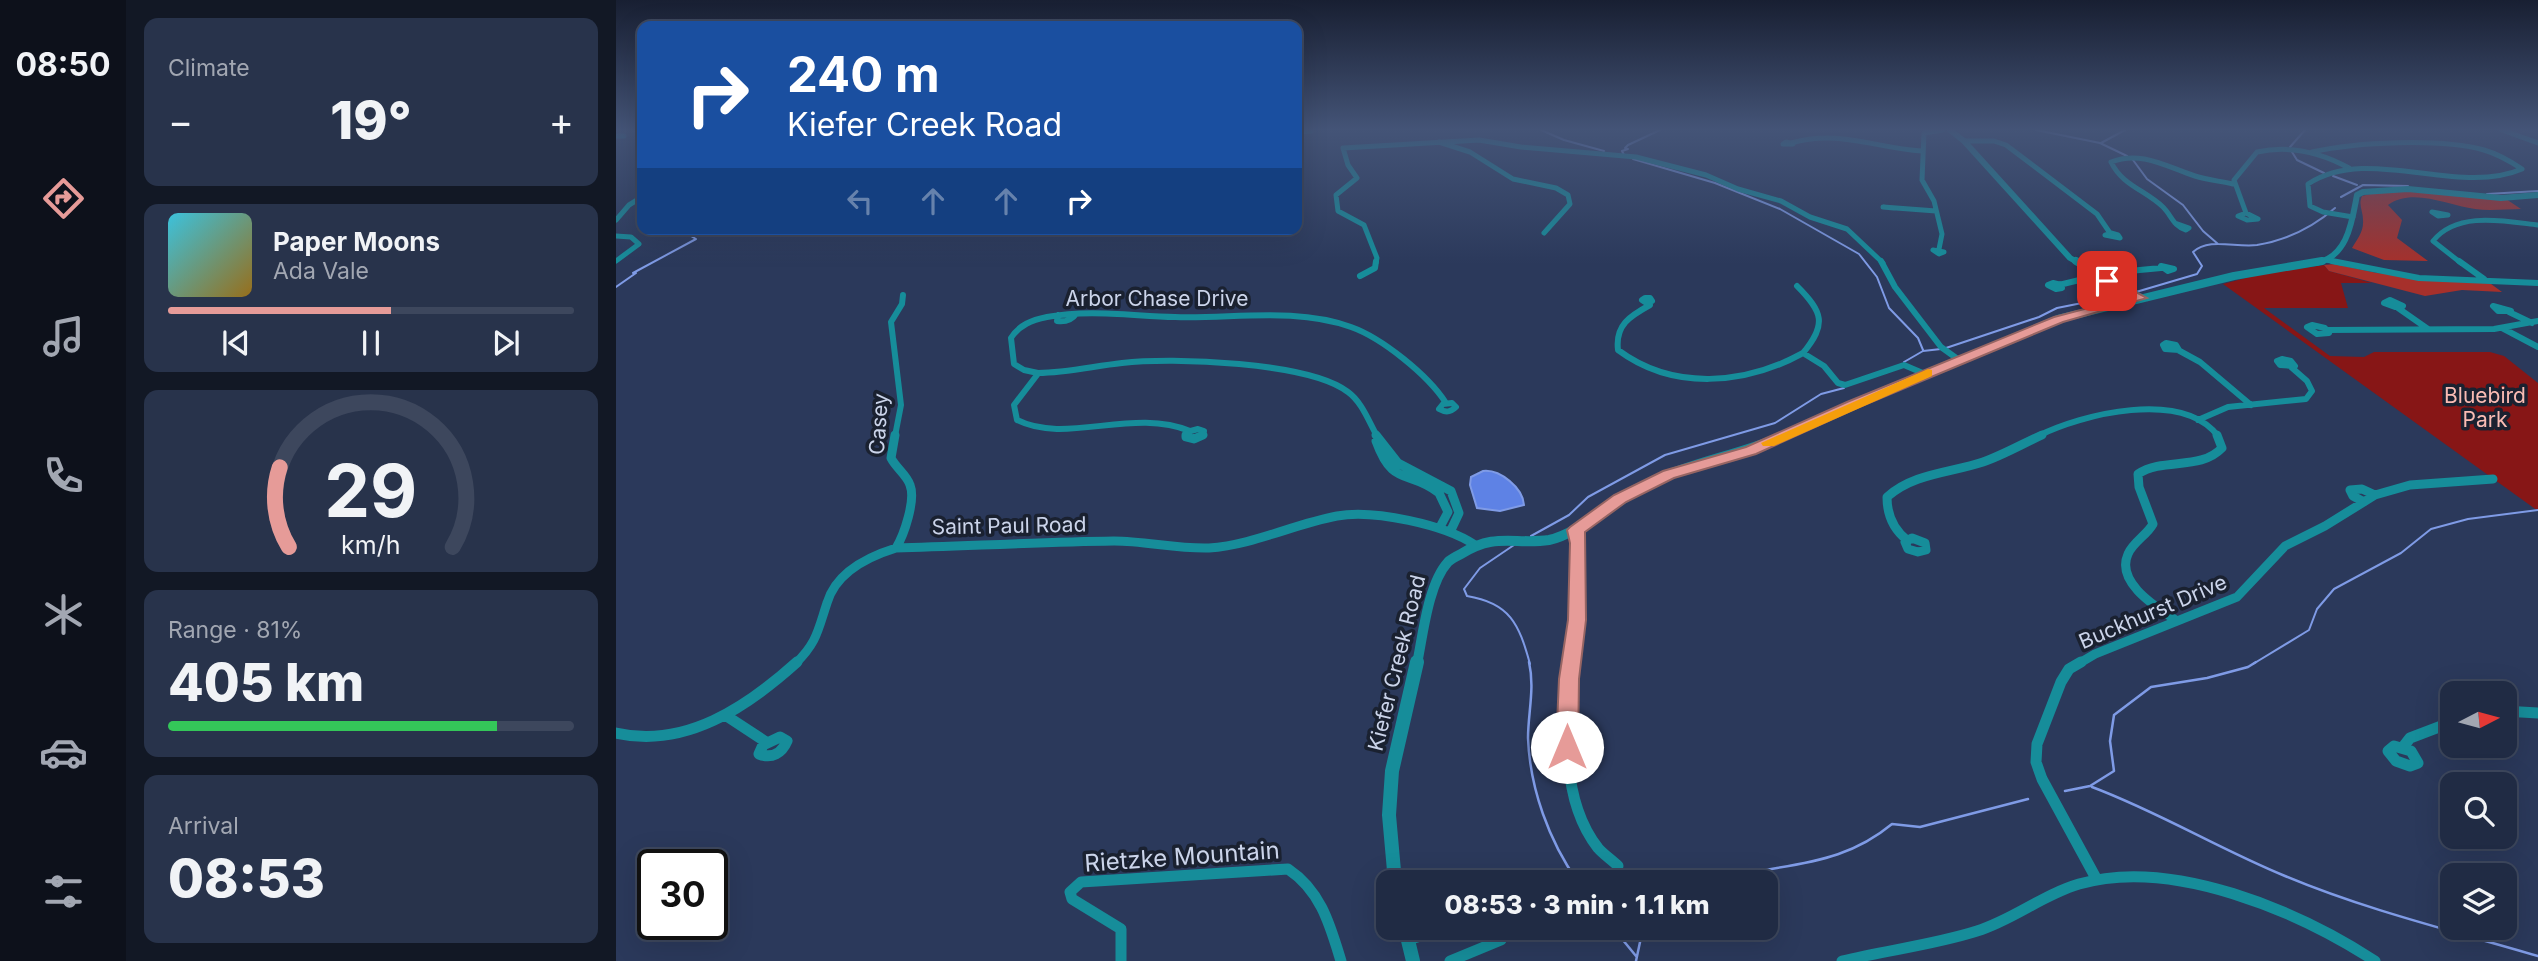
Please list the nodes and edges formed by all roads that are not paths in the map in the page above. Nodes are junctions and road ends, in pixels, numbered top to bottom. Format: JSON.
{"nodes":[{"id":1,"x":1355,"y":175,"type":"edge"},
{"id":2,"x":1505,"y":175,"type":"edge"},
{"id":3,"x":1705,"y":175,"type":"edge"},
{"id":4,"x":1922,"y":175,"type":"edge"},
{"id":5,"x":1994,"y":175,"type":"edge"},
{"id":6,"x":2045,"y":175,"type":"edge"},
{"id":7,"x":2120,"y":175,"type":"edge"},
{"id":8,"x":2193,"y":175,"type":"edge"},
{"id":9,"x":2240,"y":175,"type":"edge"},
{"id":10,"x":2318,"y":175,"type":"edge"},
{"id":11,"x":2421,"y":175,"type":"edge"},
{"id":12,"x":2515,"y":175,"type":"edge"},
{"id":13,"x":2233,"y":184,"type":"junction"},
{"id":14,"x":2538,"y":195,"type":"edge"},
{"id":15,"x":637,"y":200,"type":"edge"},
{"id":16,"x":1894,"y":208,"type":"dead end"},
{"id":17,"x":1936,"y":211,"type":"junction"},
{"id":18,"x":2246,"y":213,"type":"dead end"},
{"id":19,"x":2348,"y":216,"type":"junction"},
{"id":20,"x":2446,"y":216,"type":"dead end"},
{"id":21,"x":616,"y":220,"type":"edge"},
{"id":22,"x":2175,"y":223,"type":"dead end"},
{"id":23,"x":2462,"y":223,"type":"junction"},
{"id":24,"x":2538,"y":225,"type":"edge"},
{"id":25,"x":1544,"y":233,"type":"dead end"},
{"id":26,"x":2110,"y":233,"type":"dead end"},
{"id":27,"x":616,"y":236,"type":"edge"},
{"id":28,"x":1939,"y":249,"type":"dead end"},
{"id":29,"x":2328,"y":259,"type":"junction"},
{"id":30,"x":616,"y":261,"type":"edge"},
{"id":31,"x":2161,"y":268,"type":"dead end"},
{"id":32,"x":1360,"y":276,"type":"dead end"},
{"id":33,"x":2098,"y":276,"type":"junction"},
{"id":34,"x":2485,"y":280,"type":"junction"},
{"id":35,"x":2538,"y":283,"type":"edge"},
{"id":36,"x":2059,"y":285,"type":"dead end"},
{"id":37,"x":1797,"y":286,"type":"dead end"},
{"id":38,"x":903,"y":295,"type":"dead end"},
{"id":39,"x":2141,"y":298,"type":"junction"},
{"id":40,"x":1649,"y":302,"type":"dead end"},
{"id":41,"x":2398,"y":308,"type":"dead end"},
{"id":42,"x":2509,"y":312,"type":"dead end"},
{"id":43,"x":2535,"y":322,"type":"edge"},
{"id":44,"x":2502,"y":328,"type":"junction"},
{"id":45,"x":2427,"y":329,"type":"junction"},
{"id":46,"x":2327,"y":330,"type":"dead end"},
{"id":47,"x":2538,"y":347,"type":"edge"},
{"id":48,"x":2178,"y":350,"type":"dead end"},
{"id":49,"x":1803,"y":353,"type":"junction"},
{"id":50,"x":1959,"y":360,"type":"junction"},
{"id":51,"x":2291,"y":367,"type":"dead end"},
{"id":52,"x":1037,"y":374,"type":"junction"},
{"id":53,"x":1926,"y":374,"type":"junction"},
{"id":54,"x":1446,"y":403,"type":"dead end"},
{"id":55,"x":2251,"y":405,"type":"junction"},
{"id":56,"x":2198,"y":420,"type":"junction"},
{"id":57,"x":1190,"y":431,"type":"dead end"},
{"id":58,"x":1373,"y":431,"type":"junction"},
{"id":59,"x":2493,"y":480,"type":"dead end"},
{"id":60,"x":2375,"y":495,"type":"junction"},
{"id":61,"x":2364,"y":502,"type":"junction"},
{"id":62,"x":1448,"y":512,"type":"junction"},
{"id":63,"x":1459,"y":513,"type":"junction"},
{"id":64,"x":1440,"y":527,"type":"junction"},
{"id":65,"x":1451,"y":530,"type":"junction"},
{"id":66,"x":1576,"y":530,"type":"junction"},
{"id":67,"x":1907,"y":540,"type":"dead end"},
{"id":68,"x":1475,"y":545,"type":"junction"},
{"id":69,"x":896,"y":548,"type":"junction"},
{"id":70,"x":2176,"y":621,"type":"junction"},
{"id":71,"x":2517,"y":712,"type":"edge"},
{"id":72,"x":2538,"y":713,"type":"edge"},
{"id":73,"x":725,"y":715,"type":"junction"},
{"id":74,"x":2440,"y":727,"type":"edge"},
{"id":75,"x":616,"y":733,"type":"edge"},
{"id":76,"x":766,"y":742,"type":"dead end"},
{"id":77,"x":2403,"y":747,"type":"dead end"},
{"id":78,"x":1618,"y":866,"type":"dead end"},
{"id":79,"x":1394,"y":870,"type":"edge"},
{"id":80,"x":2097,"y":880,"type":"junction"},
{"id":81,"x":1408,"y":940,"type":"edge"},
{"id":82,"x":1501,"y":940,"type":"edge"},
{"id":83,"x":1121,"y":961,"type":"edge"},
{"id":84,"x":1341,"y":961,"type":"edge"},
{"id":85,"x":1413,"y":961,"type":"edge"},
{"id":86,"x":1450,"y":961,"type":"edge"},
{"id":87,"x":1842,"y":961,"type":"edge"},
{"id":88,"x":2375,"y":961,"type":"edge"}],
"edges":[{"from":1,"to":32,"type":"street"},
{"from":2,"to":25,"type":"street"},
{"from":3,"to":50,"type":"street"},
{"from":4,"to":17,"type":"street"},
{"from":5,"to":33,"type":"street"},
{"from":6,"to":26,"type":"street"},
{"from":7,"to":22,"type":"street"},
{"from":8,"to":13,"type":"street"},
{"from":9,"to":13,"type":"street"},
{"from":10,"to":19,"type":"street"},
{"from":11,"to":12,"type":"street"},
{"from":13,"to":18,"type":"street"},
{"from":14,"to":19,"type":"street"},
{"from":15,"to":21,"type":"street"},
{"from":16,"to":17,"type":"street"},
{"from":17,"to":28,"type":"street"},
{"from":19,"to":29,"type":"street"},
{"from":20,"to":23,"type":"street"},
{"from":23,"to":24,"type":"street"},
{"from":23,"to":34,"type":"street"},
{"from":27,"to":30,"type":"street"},
{"from":29,"to":34,"type":"street"},
{"from":29,"to":39,"type":"street","name":"Kiefer Creek Road"},
{"from":31,"to":33,"type":"street"},
{"from":33,"to":36,"type":"street"},
{"from":33,"to":39,"type":"street"},
{"from":34,"to":35,"type":"street"},
{"from":37,"to":49,"type":"street"},
{"from":38,"to":69,"type":"street","name":"Casey"},
{"from":39,"to":50,"type":"street","name":"Kiefer Creek Road"},
{"from":40,"to":49,"type":"street"},
{"from":41,"to":45,"type":"street"},
{"from":42,"to":43,"type":"street"},
{"from":43,"to":44,"type":"street"},
{"from":44,"to":45,"type":"street"},
{"from":44,"to":47,"type":"street"},
{"from":45,"to":46,"type":"street"},
{"from":48,"to":55,"type":"street"},
{"from":49,"to":53,"type":"street"},
{"from":50,"to":53,"type":"street","name":"Kiefer Creek Road"},
{"from":51,"to":55,"type":"street"},
{"from":52,"to":54,"type":"street","name":"Arbor Chase Drive"},
{"from":52,"to":57,"type":"street"},
{"from":52,"to":58,"type":"street"},
{"from":53,"to":66,"type":"street","name":"Kiefer Creek Road"},
{"from":55,"to":56,"type":"street"},
{"from":56,"to":67,"type":"street"},
{"from":56,"to":70,"type":"street"},
{"from":58,"to":62,"type":"street"},
{"from":58,"to":63,"type":"street"},
{"from":59,"to":60,"type":"street","name":"Buckhurst Drive"},
{"from":60,"to":61,"type":"street","name":"Buckhurst Drive"},
{"from":60,"to":61,"type":"street"},
{"from":61,"to":70,"type":"street","name":"Buckhurst Drive"},
{"from":62,"to":63,"type":"street"},
{"from":62,"to":64,"type":"street"},
{"from":63,"to":65,"type":"street"},
{"from":64,"to":65,"type":"street","name":"Saint Paul Road"},
{"from":64,"to":69,"type":"street","name":"Saint Paul Road"},
{"from":65,"to":68,"type":"street","name":"Saint Paul Road"},
{"from":66,"to":68,"type":"street","name":"Kiefer Creek Road"},
{"from":66,"to":78,"type":"street"},
{"from":68,"to":79,"type":"street","name":"Kiefer Creek Road"},
{"from":69,"to":73,"type":"street","name":"Saint Paul Road"},
{"from":70,"to":80,"type":"street","name":"Buckhurst Drive"},
{"from":71,"to":72,"type":"street"},
{"from":73,"to":75,"type":"street","name":"Saint Paul Road"},
{"from":73,"to":76,"type":"street"},
{"from":74,"to":77,"type":"street"},
{"from":80,"to":87,"type":"street"},
{"from":80,"to":88,"type":"street"},
{"from":81,"to":85,"type":"street"},
{"from":82,"to":86,"type":"street"},
{"from":83,"to":84,"type":"street","name":"Rietzke Mountain"}]}
